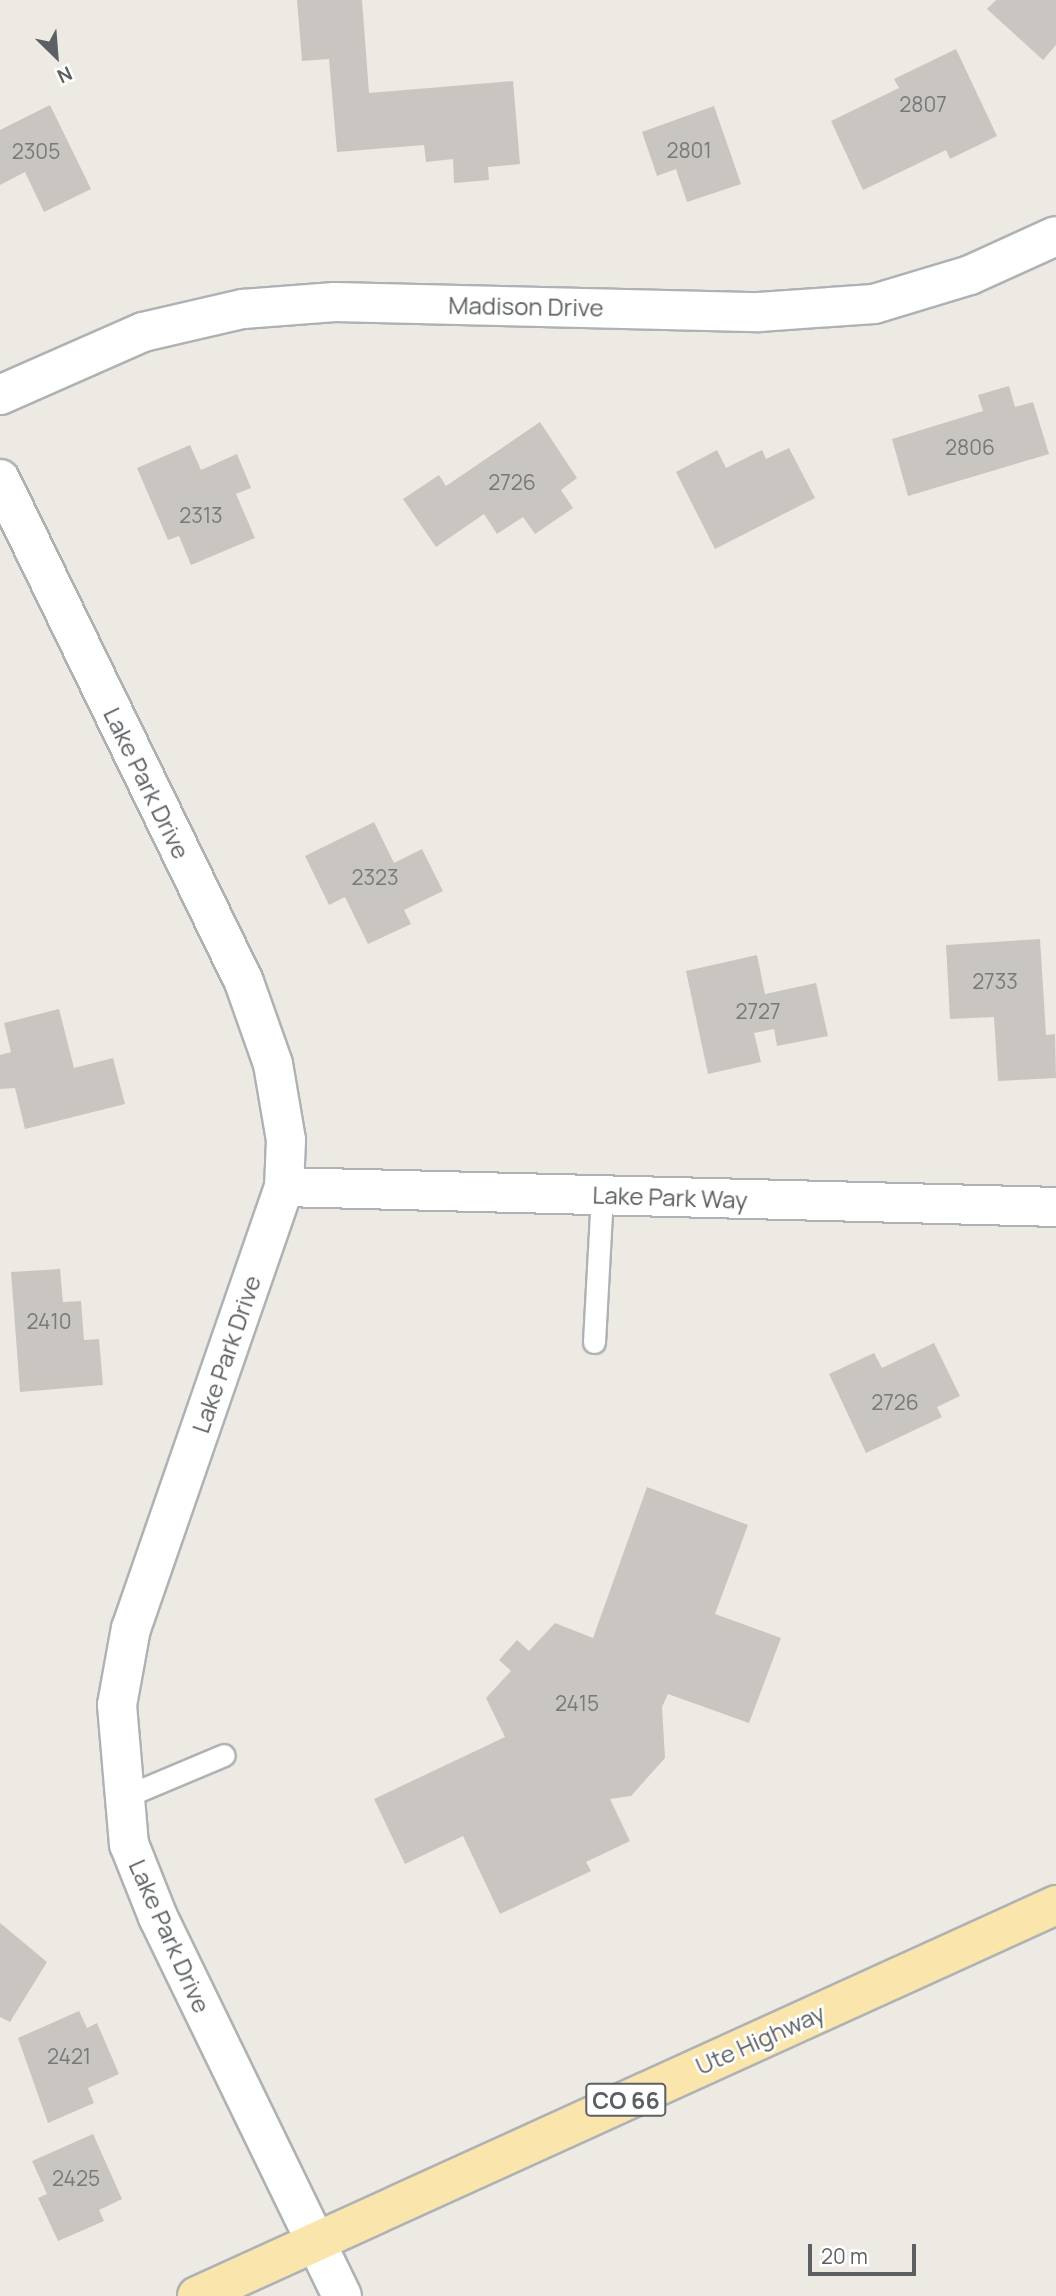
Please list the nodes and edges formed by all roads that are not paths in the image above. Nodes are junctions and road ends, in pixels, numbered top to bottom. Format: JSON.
{"nodes":[{"id":1,"x":1056,"y":236,"type":"edge"},
{"id":2,"x":0,"y":395,"type":"edge"},
{"id":3,"x":0,"y":479,"type":"edge"},
{"id":4,"x":284,"y":1187,"type":"junction"},
{"id":5,"x":602,"y":1195,"type":"junction"},
{"id":6,"x":1056,"y":1208,"type":"edge"},
{"id":7,"x":594,"y":1342,"type":"dead end"},
{"id":8,"x":224,"y":1755,"type":"dead end"},
{"id":9,"x":124,"y":1797,"type":"junction"},
{"id":10,"x":1056,"y":1905,"type":"edge"},
{"id":11,"x":316,"y":2241,"type":"junction"},
{"id":12,"x":197,"y":2296,"type":"edge"},
{"id":13,"x":342,"y":2296,"type":"edge"}],
"edges":[{"from":1,"to":2,"type":"street","name":"Madison Drive"},
{"from":3,"to":4,"type":"street","name":"Lake Park Drive"},
{"from":4,"to":5,"type":"street","name":"Lake Park Way"},
{"from":4,"to":9,"type":"street","name":"Lake Park Drive"},
{"from":5,"to":6,"type":"street","name":"Lake Park Way"},
{"from":5,"to":7,"type":"lane"},
{"from":8,"to":9,"type":"lane"},
{"from":9,"to":11,"type":"street","name":"Lake Park Drive"},
{"from":10,"to":11,"type":"main road","name":"Ute Highway","number":"CO 66"},
{"from":11,"to":12,"type":"main road","name":"Ute Highway","number":"CO 66"},
{"from":11,"to":13,"type":"street","name":"Lake Park Drive"}]}
